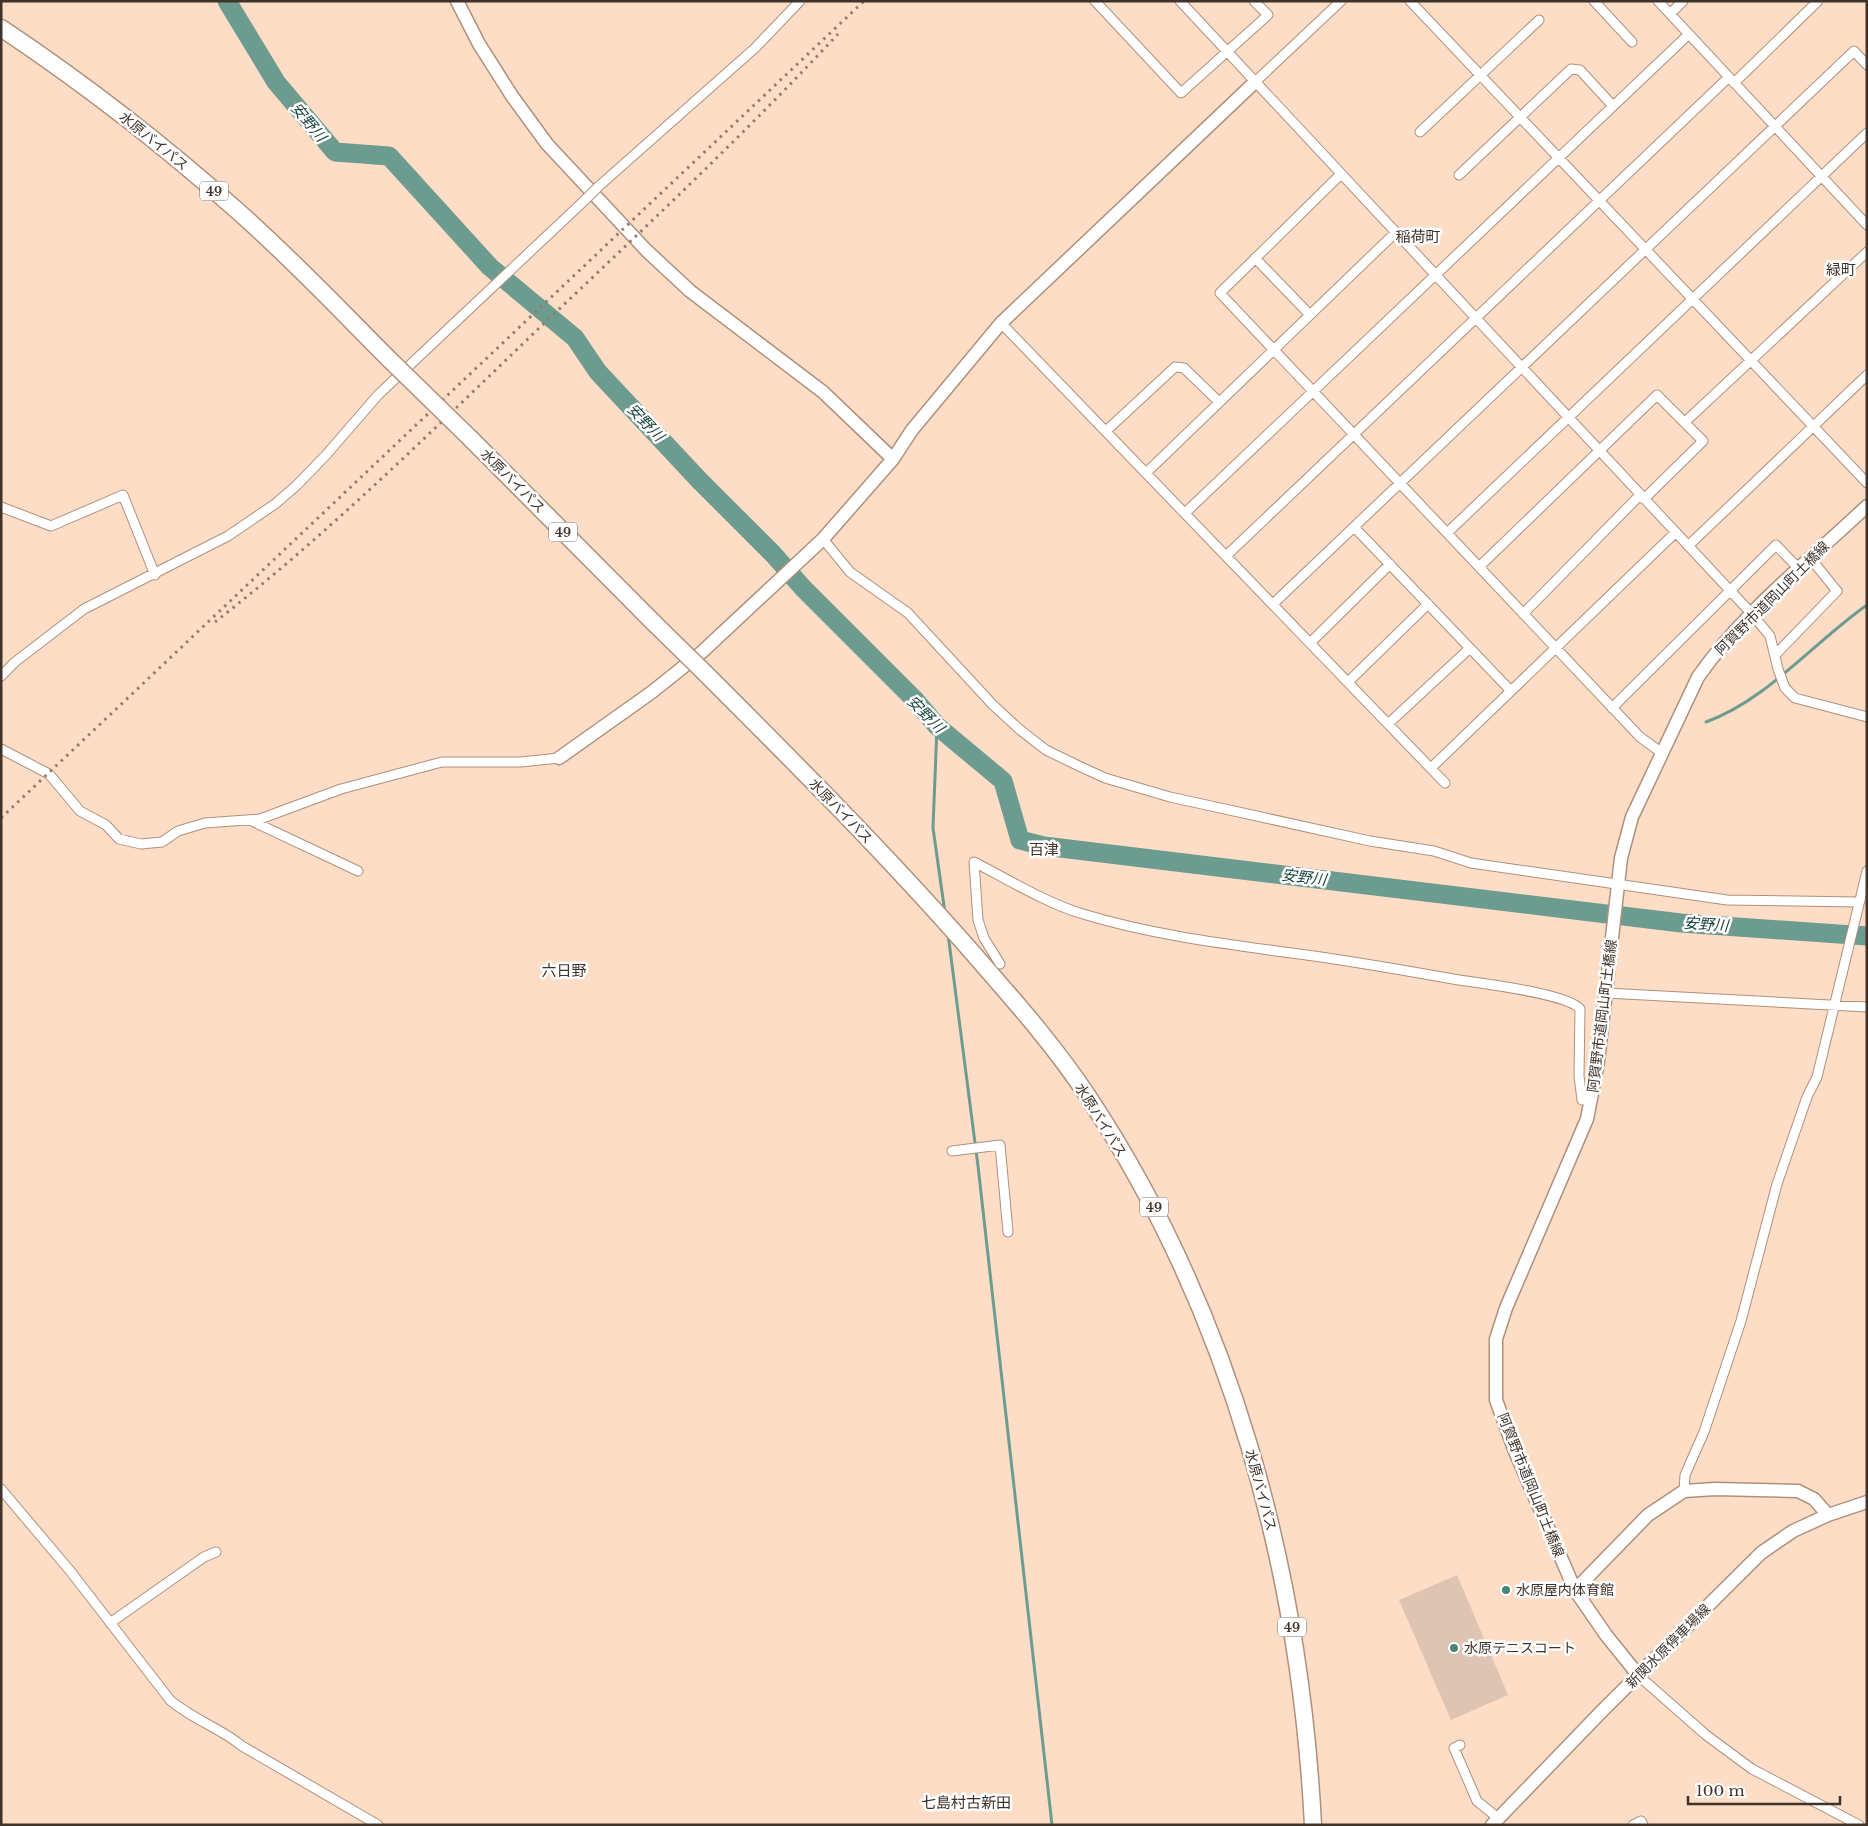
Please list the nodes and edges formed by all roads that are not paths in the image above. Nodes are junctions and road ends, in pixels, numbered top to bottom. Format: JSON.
{"nodes":[{"id":1,"x":457,"y":1,"type":"edge"},
{"id":2,"x":800,"y":1,"type":"edge"},
{"id":3,"x":1095,"y":1,"type":"edge"},
{"id":4,"x":1180,"y":1,"type":"edge"},
{"id":5,"x":1254,"y":1,"type":"edge"},
{"id":6,"x":1341,"y":1,"type":"edge"},
{"id":7,"x":1410,"y":1,"type":"edge"},
{"id":8,"x":1594,"y":1,"type":"edge"},
{"id":9,"x":1658,"y":1,"type":"edge"},
{"id":10,"x":1684,"y":1,"type":"edge"},
{"id":11,"x":1818,"y":1,"type":"edge"},
{"id":12,"x":1670,"y":14,"type":"junction"},
{"id":13,"x":1,"y":15,"type":"edge"},
{"id":14,"x":1539,"y":20,"type":"dead end"},
{"id":15,"x":1,"y":28,"type":"edge"},
{"id":16,"x":1689,"y":34,"type":"junction"},
{"id":17,"x":21,"y":41,"type":"junction"},
{"id":18,"x":1632,"y":42,"type":"dead end"},
{"id":19,"x":1226,"y":52,"type":"junction"},
{"id":20,"x":1867,"y":65,"type":"edge"},
{"id":21,"x":1480,"y":76,"type":"junction"},
{"id":22,"x":1731,"y":80,"type":"junction"},
{"id":23,"x":1254,"y":83,"type":"junction"},
{"id":24,"x":1613,"y":106,"type":"junction"},
{"id":25,"x":1520,"y":117,"type":"junction"},
{"id":26,"x":1775,"y":127,"type":"junction"},
{"id":27,"x":1420,"y":132,"type":"dead end"},
{"id":28,"x":1867,"y":133,"type":"edge"},
{"id":29,"x":1558,"y":158,"type":"junction"},
{"id":30,"x":1340,"y":175,"type":"junction"},
{"id":31,"x":1459,"y":175,"type":"dead end"},
{"id":32,"x":1821,"y":176,"type":"junction"},
{"id":33,"x":1599,"y":201,"type":"junction"},
{"id":34,"x":1867,"y":225,"type":"edge"},
{"id":35,"x":1394,"y":233,"type":"junction"},
{"id":36,"x":1645,"y":250,"type":"junction"},
{"id":37,"x":1867,"y":252,"type":"edge"},
{"id":38,"x":1255,"y":258,"type":"junction"},
{"id":39,"x":1434,"y":276,"type":"junction"},
{"id":40,"x":1692,"y":299,"type":"junction"},
{"id":41,"x":1310,"y":315,"type":"junction"},
{"id":42,"x":1475,"y":319,"type":"junction"},
{"id":43,"x":1002,"y":323,"type":"junction"},
{"id":44,"x":1273,"y":350,"type":"junction"},
{"id":45,"x":1750,"y":361,"type":"junction"},
{"id":46,"x":1521,"y":368,"type":"junction"},
{"id":47,"x":1867,"y":375,"type":"edge"},
{"id":48,"x":1313,"y":392,"type":"junction"},
{"id":49,"x":1219,"y":402,"type":"junction"},
{"id":50,"x":1568,"y":418,"type":"junction"},
{"id":51,"x":1685,"y":422,"type":"junction"},
{"id":52,"x":1813,"y":426,"type":"junction"},
{"id":53,"x":1106,"y":431,"type":"junction"},
{"id":54,"x":1353,"y":434,"type":"junction"},
{"id":55,"x":1598,"y":451,"type":"junction"},
{"id":56,"x":893,"y":459,"type":"junction"},
{"id":57,"x":1146,"y":473,"type":"junction"},
{"id":58,"x":1400,"y":484,"type":"junction"},
{"id":59,"x":1867,"y":484,"type":"edge"},
{"id":60,"x":1642,"y":497,"type":"junction"},
{"id":61,"x":1867,"y":506,"type":"edge"},
{"id":62,"x":1,"y":507,"type":"edge"},
{"id":63,"x":1185,"y":513,"type":"junction"},
{"id":64,"x":1354,"y":527,"type":"junction"},
{"id":65,"x":1447,"y":533,"type":"junction"},
{"id":66,"x":1675,"y":533,"type":"junction"},
{"id":67,"x":823,"y":539,"type":"junction"},
{"id":68,"x":1688,"y":546,"type":"junction"},
{"id":69,"x":1226,"y":556,"type":"junction"},
{"id":70,"x":1811,"y":559,"type":"junction"},
{"id":71,"x":1390,"y":564,"type":"junction"},
{"id":72,"x":1479,"y":567,"type":"junction"},
{"id":73,"x":1800,"y":570,"type":"junction"},
{"id":74,"x":155,"y":575,"type":"junction"},
{"id":75,"x":1730,"y":591,"type":"junction"},
{"id":76,"x":1273,"y":604,"type":"junction"},
{"id":77,"x":1428,"y":604,"type":"junction"},
{"id":78,"x":1523,"y":614,"type":"junction"},
{"id":79,"x":1752,"y":614,"type":"junction"},
{"id":80,"x":1310,"y":643,"type":"junction"},
{"id":81,"x":1470,"y":648,"type":"junction"},
{"id":82,"x":1556,"y":648,"type":"junction"},
{"id":83,"x":1776,"y":654,"type":"junction"},
{"id":84,"x":1,"y":676,"type":"edge"},
{"id":85,"x":1348,"y":682,"type":"junction"},
{"id":86,"x":1511,"y":691,"type":"junction"},
{"id":87,"x":1612,"y":708,"type":"junction"},
{"id":88,"x":1867,"y":718,"type":"edge"},
{"id":89,"x":1388,"y":724,"type":"junction"},
{"id":90,"x":1,"y":748,"type":"edge"},
{"id":91,"x":1662,"y":753,"type":"junction"},
{"id":92,"x":562,"y":755,"type":"joint"},
{"id":93,"x":1431,"y":768,"type":"junction"},
{"id":94,"x":1445,"y":783,"type":"dead end"},
{"id":95,"x":252,"y":821,"type":"junction"},
{"id":96,"x":358,"y":871,"type":"dead end"},
{"id":97,"x":1867,"y":871,"type":"edge"},
{"id":98,"x":1617,"y":892,"type":"junction"},
{"id":99,"x":1858,"y":906,"type":"junction"},
{"id":100,"x":1000,"y":964,"type":"dead end"},
{"id":101,"x":1606,"y":987,"type":"junction"},
{"id":102,"x":1835,"y":1003,"type":"junction"},
{"id":103,"x":1867,"y":1006,"type":"edge"},
{"id":104,"x":1582,"y":1100,"type":"dead end"},
{"id":105,"x":952,"y":1151,"type":"dead end"},
{"id":106,"x":1008,"y":1232,"type":"dead end"},
{"id":107,"x":1,"y":1489,"type":"edge"},
{"id":108,"x":1684,"y":1491,"type":"junction"},
{"id":109,"x":1867,"y":1502,"type":"edge"},
{"id":110,"x":1828,"y":1515,"type":"junction"},
{"id":111,"x":216,"y":1552,"type":"dead end"},
{"id":112,"x":1575,"y":1590,"type":"junction"},
{"id":113,"x":110,"y":1623,"type":"junction"},
{"id":114,"x":1639,"y":1676,"type":"junction"},
{"id":115,"x":1460,"y":1745,"type":"dead end"},
{"id":116,"x":1495,"y":1821,"type":"edge"},
{"id":117,"x":378,"y":1825,"type":"edge"},
{"id":118,"x":1313,"y":1825,"type":"edge"},
{"id":119,"x":1633,"y":1825,"type":"edge"},
{"id":120,"x":1643,"y":1825,"type":"edge"},
{"id":121,"x":1859,"y":1825,"type":"edge"}],
"edges":[{"from":1,"to":56,"type":"street"},
{"from":2,"to":74,"type":"street","bridge":true},
{"from":3,"to":19,"type":"street"},
{"from":4,"to":19,"type":"street"},
{"from":5,"to":19,"type":"street"},
{"from":6,"to":23,"type":"street"},
{"from":7,"to":21,"type":"street"},
{"from":8,"to":18,"type":"street"},
{"from":9,"to":12,"type":"street"},
{"from":10,"to":12,"type":"street"},
{"from":11,"to":22,"type":"street"},
{"from":12,"to":16,"type":"street"},
{"from":13,"to":17,"type":"highway"},
{"from":14,"to":21,"type":"street"},
{"from":15,"to":17,"type":"highway","name":"水原バイパス","number":"49"},
{"from":16,"to":22,"type":"street"},
{"from":16,"to":24,"type":"street"},
{"from":17,"to":118,"type":"highway","name":"水原バイパス","number":"49","bridge":true},
{"from":19,"to":23,"type":"street"},
{"from":20,"to":26,"type":"street"},
{"from":21,"to":25,"type":"street"},
{"from":21,"to":27,"type":"street"},
{"from":22,"to":26,"type":"street"},
{"from":22,"to":33,"type":"street"},
{"from":23,"to":30,"type":"street"},
{"from":23,"to":43,"type":"street"},
{"from":24,"to":25,"type":"street"},
{"from":24,"to":29,"type":"street"},
{"from":25,"to":29,"type":"street"},
{"from":25,"to":31,"type":"street"},
{"from":26,"to":32,"type":"street"},
{"from":26,"to":36,"type":"street"},
{"from":28,"to":32,"type":"street"},
{"from":29,"to":33,"type":"street"},
{"from":29,"to":39,"type":"street"},
{"from":30,"to":35,"type":"street"},
{"from":30,"to":38,"type":"street"},
{"from":32,"to":34,"type":"street"},
{"from":32,"to":40,"type":"street"},
{"from":33,"to":36,"type":"street"},
{"from":33,"to":42,"type":"street"},
{"from":35,"to":39,"type":"street"},
{"from":35,"to":41,"type":"street"},
{"from":36,"to":40,"type":"street"},
{"from":36,"to":46,"type":"street"},
{"from":37,"to":45,"type":"street"},
{"from":38,"to":41,"type":"street"},
{"from":38,"to":44,"type":"street"},
{"from":39,"to":42,"type":"street"},
{"from":39,"to":48,"type":"street"},
{"from":40,"to":45,"type":"street"},
{"from":40,"to":50,"type":"street"},
{"from":41,"to":44,"type":"street"},
{"from":42,"to":46,"type":"street"},
{"from":42,"to":54,"type":"street"},
{"from":43,"to":53,"type":"street"},
{"from":43,"to":56,"type":"street"},
{"from":44,"to":48,"type":"street"},
{"from":44,"to":49,"type":"street"},
{"from":45,"to":51,"type":"street"},
{"from":45,"to":52,"type":"street"},
{"from":46,"to":50,"type":"street"},
{"from":46,"to":58,"type":"street"},
{"from":47,"to":52,"type":"street"},
{"from":48,"to":54,"type":"street"},
{"from":48,"to":63,"type":"street"},
{"from":49,"to":53,"type":"street"},
{"from":49,"to":57,"type":"street"},
{"from":50,"to":55,"type":"street"},
{"from":50,"to":65,"type":"street"},
{"from":51,"to":55,"type":"street"},
{"from":51,"to":60,"type":"street"},
{"from":52,"to":59,"type":"street"},
{"from":52,"to":68,"type":"street"},
{"from":53,"to":57,"type":"street"},
{"from":54,"to":58,"type":"street"},
{"from":54,"to":69,"type":"street"},
{"from":55,"to":60,"type":"street"},
{"from":55,"to":72,"type":"street"},
{"from":56,"to":67,"type":"street"},
{"from":57,"to":63,"type":"street"},
{"from":58,"to":64,"type":"street"},
{"from":58,"to":65,"type":"street"},
{"from":60,"to":66,"type":"street"},
{"from":60,"to":78,"type":"street"},
{"from":61,"to":70,"type":"street","name":"阿賀野市道岡山町土橋線"},
{"from":62,"to":74,"type":"street"},
{"from":63,"to":69,"type":"street"},
{"from":64,"to":71,"type":"street"},
{"from":64,"to":76,"type":"street"},
{"from":65,"to":72,"type":"street"},
{"from":66,"to":68,"type":"street"},
{"from":66,"to":82,"type":"street"},
{"from":67,"to":92,"type":"street"},
{"from":67,"to":98,"type":"street"},
{"from":68,"to":75,"type":"street"},
{"from":69,"to":76,"type":"street"},
{"from":70,"to":73,"type":"street","name":"阿賀野市道岡山町土橋線"},
{"from":70,"to":83,"type":"street"},
{"from":71,"to":77,"type":"street"},
{"from":71,"to":80,"type":"street"},
{"from":72,"to":78,"type":"street"},
{"from":73,"to":75,"type":"street"},
{"from":73,"to":79,"type":"street","name":"阿賀野市道岡山町土橋線"},
{"from":74,"to":84,"type":"street"},
{"from":75,"to":79,"type":"street"},
{"from":75,"to":87,"type":"street"},
{"from":76,"to":80,"type":"street"},
{"from":77,"to":81,"type":"street"},
{"from":77,"to":85,"type":"street"},
{"from":78,"to":82,"type":"street"},
{"from":79,"to":83,"type":"street"},
{"from":79,"to":91,"type":"street","name":"阿賀野市道岡山町土橋線"},
{"from":80,"to":85,"type":"street"},
{"from":81,"to":86,"type":"street"},
{"from":81,"to":89,"type":"street"},
{"from":82,"to":86,"type":"street"},
{"from":82,"to":87,"type":"street"},
{"from":83,"to":88,"type":"street"},
{"from":85,"to":89,"type":"street"},
{"from":86,"to":93,"type":"street"},
{"from":87,"to":91,"type":"street"},
{"from":89,"to":93,"type":"street"},
{"from":90,"to":95,"type":"street"},
{"from":91,"to":98,"type":"street","name":"阿賀野市道岡山町土橋線"},
{"from":92,"to":95,"type":"street"},
{"from":93,"to":94,"type":"street"},
{"from":95,"to":96,"type":"street"},
{"from":97,"to":99,"type":"street"},
{"from":98,"to":99,"type":"street"},
{"from":98,"to":101,"type":"street","name":"阿賀野市道岡山町土橋線"},
{"from":99,"to":102,"type":"street"},
{"from":100,"to":104,"type":"street"},
{"from":101,"to":102,"type":"street"},
{"from":101,"to":112,"type":"street","name":"阿賀野市道岡山町土橋線"},
{"from":102,"to":103,"type":"street"},
{"from":102,"to":108,"type":"street"},
{"from":105,"to":106,"type":"street"},
{"from":107,"to":113,"type":"street"},
{"from":108,"to":110,"type":"street"},
{"from":108,"to":112,"type":"street"},
{"from":109,"to":110,"type":"street","name":"新関水原停車場線"},
{"from":110,"to":114,"type":"street","name":"新関水原停車場線"},
{"from":111,"to":113,"type":"street"},
{"from":112,"to":114,"type":"street","name":"阿賀野市道岡山町土橋線"},
{"from":113,"to":117,"type":"street"},
{"from":114,"to":116,"type":"street","name":"新関水原停車場線"},
{"from":114,"to":121,"type":"street"},
{"from":115,"to":116,"type":"street"},
{"from":119,"to":120,"type":"street"}]}
